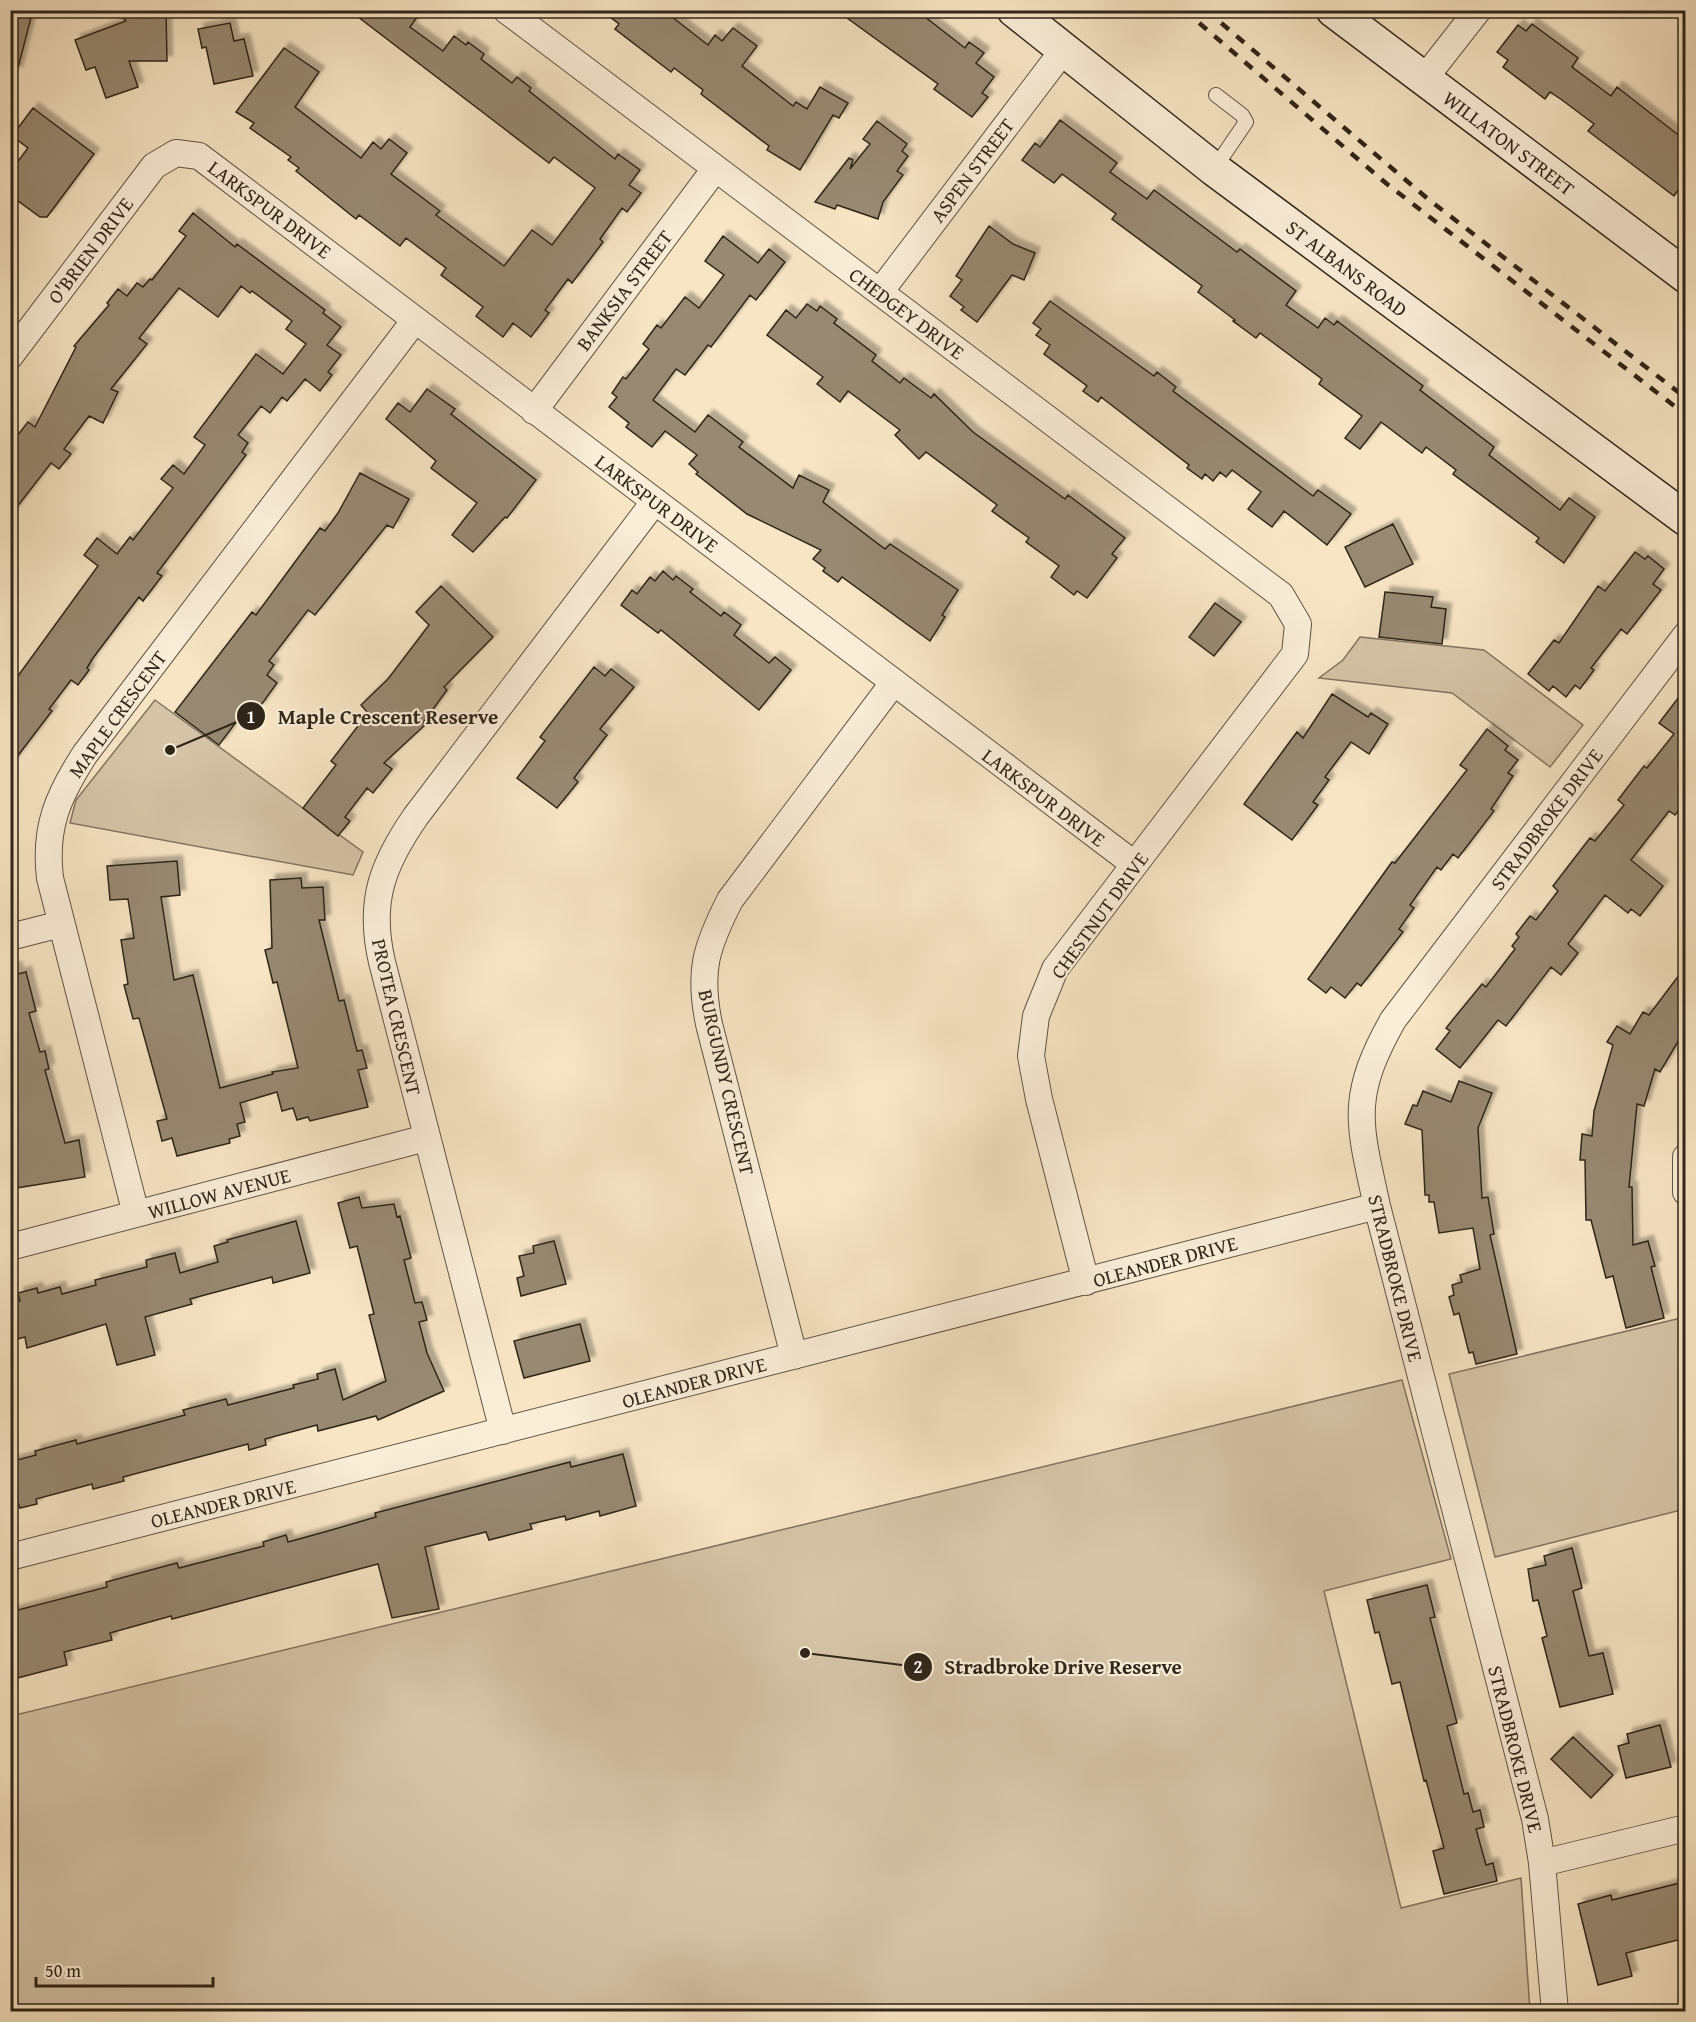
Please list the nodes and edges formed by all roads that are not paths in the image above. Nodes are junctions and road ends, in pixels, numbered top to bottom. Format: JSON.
{"nodes":[{"id":1,"x":506,"y":10,"type":"edge"},
{"id":2,"x":1014,"y":10,"type":"edge"},
{"id":3,"x":1333,"y":10,"type":"edge"},
{"id":4,"x":1478,"y":10,"type":"edge"},
{"id":5,"x":1065,"y":48,"type":"junction"},
{"id":6,"x":1425,"y":79,"type":"junction"},
{"id":7,"x":1216,"y":95,"type":"dead end"},
{"id":8,"x":176,"y":153,"type":"joint"},
{"id":9,"x":715,"y":169,"type":"junction"},
{"id":10,"x":1214,"y":169,"type":"junction"},
{"id":11,"x":1686,"y":276,"type":"edge"},
{"id":12,"x":880,"y":292,"type":"junction"},
{"id":13,"x":414,"y":320,"type":"junction"},
{"id":14,"x":14,"y":343,"type":"edge"},
{"id":15,"x":534,"y":411,"type":"junction"},
{"id":16,"x":655,"y":501,"type":"junction"},
{"id":17,"x":1686,"y":519,"type":"edge"},
{"id":18,"x":1298,"y":624,"type":"joint"},
{"id":19,"x":1686,"y":635,"type":"edge"},
{"id":20,"x":894,"y":682,"type":"junction"},
{"id":21,"x":1134,"y":864,"type":"junction"},
{"id":22,"x":61,"y":924,"type":"junction"},
{"id":23,"x":10,"y":937,"type":"edge"},
{"id":24,"x":426,"y":1138,"type":"junction"},
{"id":25,"x":1686,"y":1157,"type":"edge"},
{"id":26,"x":1686,"y":1192,"type":"edge"},
{"id":27,"x":1377,"y":1206,"type":"junction"},
{"id":28,"x":136,"y":1214,"type":"junction"},
{"id":29,"x":10,"y":1246,"type":"edge"},
{"id":30,"x":1086,"y":1282,"type":"junction"},
{"id":31,"x":794,"y":1356,"type":"junction"},
{"id":32,"x":503,"y":1431,"type":"junction"},
{"id":33,"x":10,"y":1557,"type":"edge"},
{"id":34,"x":1686,"y":1828,"type":"edge"},
{"id":35,"x":1542,"y":1863,"type":"junction"},
{"id":36,"x":1555,"y":2012,"type":"edge"}],
"edges":[{"from":1,"to":9,"type":"street","name":"CHEDGEY DRIVE"},
{"from":2,"to":5,"type":"main road","name":"ST ALBANS ROAD"},
{"from":3,"to":6,"type":"main road","name":"WILLATON STREET"},
{"from":4,"to":6,"type":"street"},
{"from":5,"to":10,"type":"main road","name":"ST ALBANS ROAD"},
{"from":5,"to":12,"type":"street","name":"ASPEN STREET"},
{"from":6,"to":11,"type":"main road","name":"WILLATON STREET"},
{"from":7,"to":10,"type":"lane"},
{"from":8,"to":13,"type":"street","name":"LARKSPUR DRIVE"},
{"from":8,"to":14,"type":"street","name":"O'BRIEN DRIVE"},
{"from":9,"to":12,"type":"street","name":"CHEDGEY DRIVE"},
{"from":9,"to":15,"type":"street","name":"BANKSIA STREET"},
{"from":10,"to":17,"type":"main road","name":"ST ALBANS ROAD"},
{"from":12,"to":18,"type":"street","name":"CHEDGEY DRIVE"},
{"from":13,"to":15,"type":"street","name":"LARKSPUR DRIVE"},
{"from":13,"to":22,"type":"street","name":"MAPLE CRESCENT"},
{"from":15,"to":16,"type":"street","name":"LARKSPUR DRIVE"},
{"from":16,"to":20,"type":"street","name":"LARKSPUR DRIVE"},
{"from":16,"to":24,"type":"street","name":"PROTEA CRESCENT"},
{"from":18,"to":21,"type":"street","name":"CHESTNUT DRIVE"},
{"from":19,"to":27,"type":"street","name":"STRADBROKE DRIVE"},
{"from":20,"to":21,"type":"street","name":"LARKSPUR DRIVE"},
{"from":20,"to":31,"type":"street","name":"BURGUNDY CRESCENT"},
{"from":21,"to":30,"type":"street","name":"CHESTNUT DRIVE"},
{"from":22,"to":23,"type":"street"},
{"from":22,"to":28,"type":"street","name":"MAPLE CRESCENT"},
{"from":24,"to":28,"type":"street","name":"WILLOW AVENUE"},
{"from":24,"to":32,"type":"street","name":"PROTEA CRESCENT"},
{"from":25,"to":26,"type":"street"},
{"from":27,"to":30,"type":"street","name":"OLEANDER DRIVE"},
{"from":27,"to":35,"type":"street","name":"STRADBROKE DRIVE"},
{"from":28,"to":29,"type":"street","name":"WILLOW AVENUE"},
{"from":30,"to":31,"type":"street","name":"OLEANDER DRIVE"},
{"from":31,"to":32,"type":"street","name":"OLEANDER DRIVE"},
{"from":32,"to":33,"type":"street","name":"OLEANDER DRIVE"},
{"from":34,"to":35,"type":"street"},
{"from":35,"to":36,"type":"street","name":"STRADBROKE DRIVE"}]}
